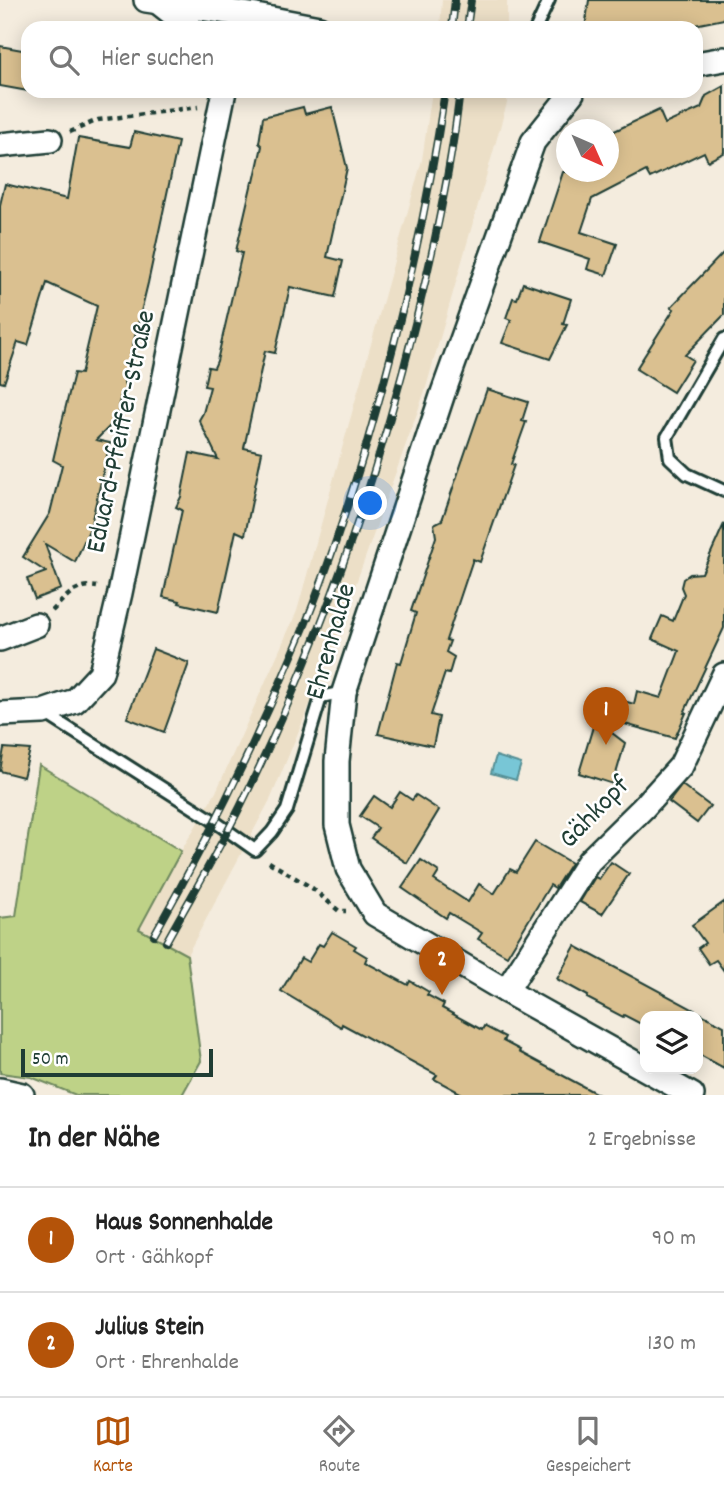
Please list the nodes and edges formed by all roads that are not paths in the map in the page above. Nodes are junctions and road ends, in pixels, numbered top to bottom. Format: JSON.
{"nodes":[{"id":1,"x":549,"y":0,"type":"edge"},
{"id":2,"x":151,"y":1,"type":"edge"},
{"id":3,"x":181,"y":21,"type":"edge"},
{"id":4,"x":282,"y":21,"type":"edge"},
{"id":5,"x":539,"y":21,"type":"edge"},
{"id":6,"x":724,"y":59,"type":"edge"},
{"id":7,"x":703,"y":63,"type":"edge"},
{"id":8,"x":226,"y":98,"type":"edge"},
{"id":9,"x":567,"y":98,"type":"edge"},
{"id":10,"x":50,"y":140,"type":"road end"},
{"id":11,"x":0,"y":145,"type":"edge"},
{"id":12,"x":724,"y":339,"type":"edge"},
{"id":13,"x":724,"y":491,"type":"edge"},
{"id":14,"x":36,"y":625,"type":"road end"},
{"id":15,"x":0,"y":639,"type":"edge"},
{"id":16,"x":724,"y":676,"type":"edge"},
{"id":17,"x":344,"y":692,"type":"junction"},
{"id":18,"x":43,"y":712,"type":"junction"},
{"id":19,"x":0,"y":714,"type":"edge"},
{"id":20,"x":506,"y":991,"type":"junction"},
{"id":21,"x":0,"y":1090,"type":"edge"},
{"id":22,"x":22,"y":1095,"type":"edge"},
{"id":23,"x":692,"y":1095,"type":"edge"}],
"edges":[{"from":1,"to":5,"type":"lane"},
{"from":2,"to":3,"type":"street"},
{"from":2,"to":4,"type":"street"},
{"from":6,"to":7,"type":"street"},
{"from":8,"to":18,"type":"street","name":"Eduard-Pfeiffer-Straße"},
{"from":9,"to":17,"type":"street","name":"Ehrenhalde"},
{"from":10,"to":11,"type":"street"},
{"from":12,"to":13,"type":"lane"},
{"from":14,"to":15,"type":"street"},
{"from":16,"to":20,"type":"street","name":"Gähkopf"},
{"from":17,"to":18,"type":"lane"},
{"from":17,"to":20,"type":"street","name":"Ehrenhalde"},
{"from":18,"to":19,"type":"street","name":"Eduard-Pfeiffer-Straße"},
{"from":20,"to":23,"type":"street","name":"Ehrenhalde"},
{"from":21,"to":22,"type":"street"}]}
